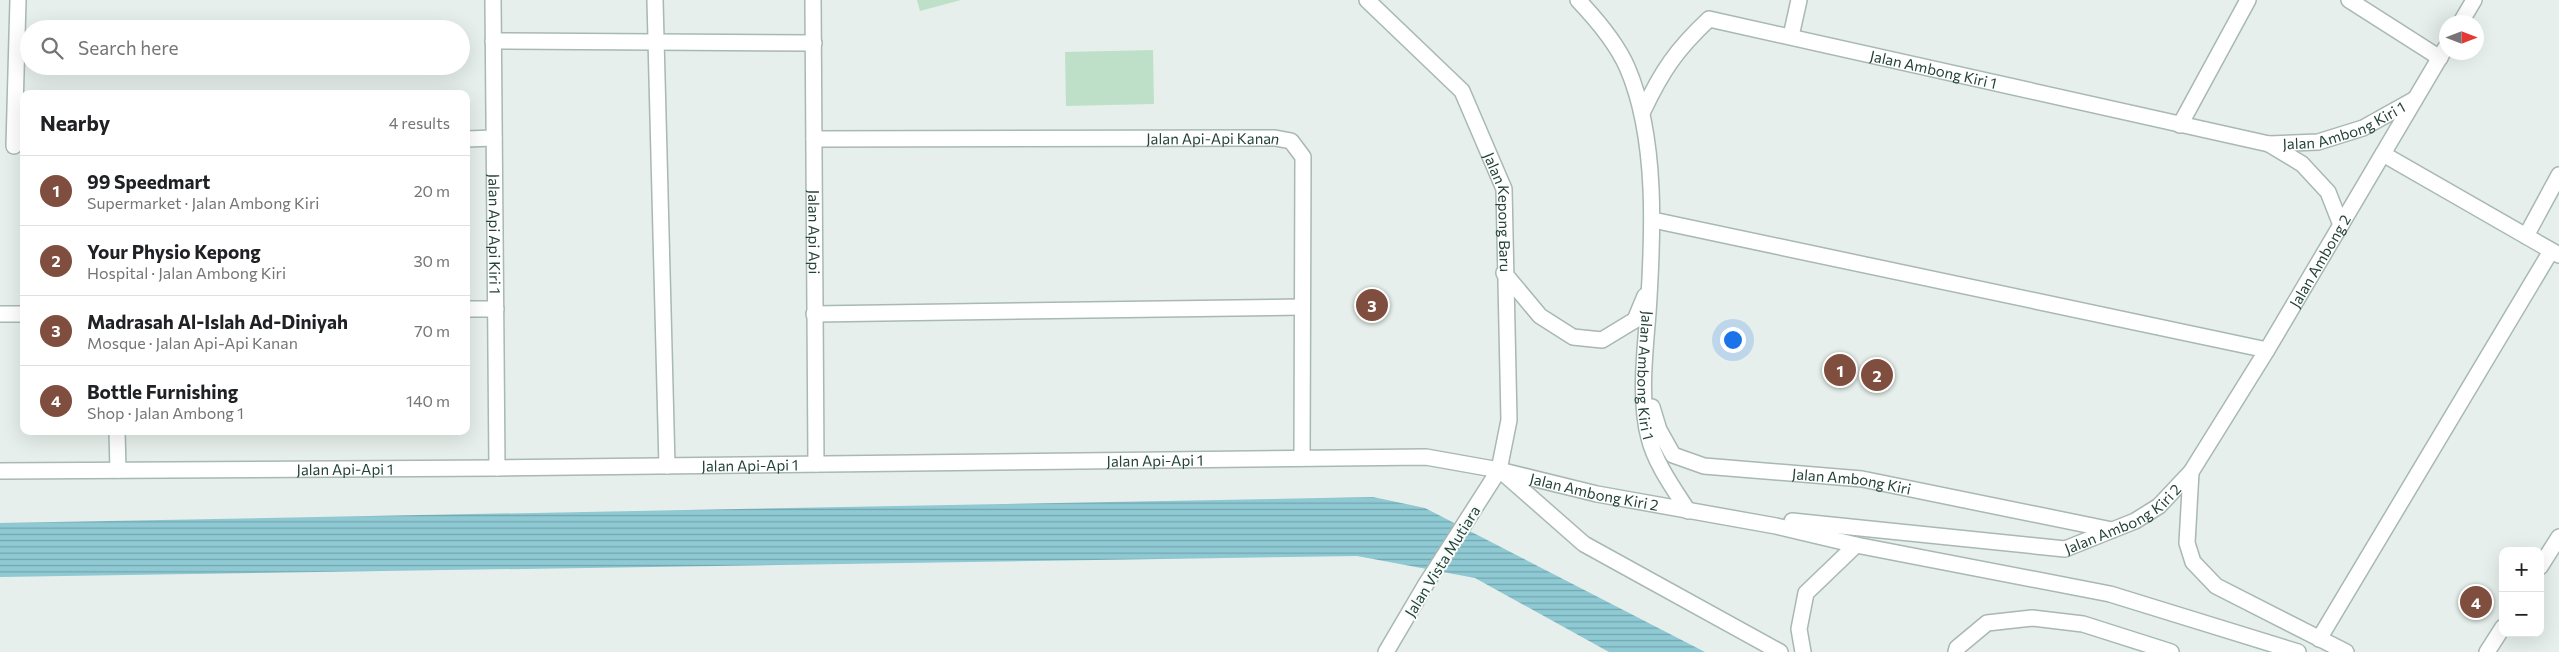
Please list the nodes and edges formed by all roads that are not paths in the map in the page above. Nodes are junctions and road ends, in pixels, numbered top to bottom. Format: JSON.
{"nodes":[{"id":1,"x":18,"y":0,"type":"edge"},
{"id":2,"x":493,"y":0,"type":"edge"},
{"id":3,"x":655,"y":0,"type":"edge"},
{"id":4,"x":813,"y":0,"type":"edge"},
{"id":5,"x":1367,"y":0,"type":"edge"},
{"id":6,"x":1578,"y":0,"type":"edge"},
{"id":7,"x":1799,"y":0,"type":"edge"},
{"id":8,"x":2248,"y":0,"type":"edge"},
{"id":9,"x":2348,"y":0,"type":"edge"},
{"id":10,"x":2474,"y":0,"type":"edge"},
{"id":11,"x":2465,"y":15,"type":"edge"},
{"id":12,"x":1790,"y":36,"type":"junction"},
{"id":13,"x":493,"y":41,"type":"junction"},
{"id":14,"x":656,"y":43,"type":"junction"},
{"id":15,"x":814,"y":43,"type":"junction"},
{"id":16,"x":2439,"y":50,"type":"edge"},
{"id":17,"x":2439,"y":59,"type":"edge"},
{"id":18,"x":2416,"y":98,"type":"junction"},
{"id":19,"x":1643,"y":111,"type":"junction"},
{"id":20,"x":2180,"y":125,"type":"junction"},
{"id":21,"x":470,"y":138,"type":"edge"},
{"id":22,"x":494,"y":138,"type":"junction"},
{"id":23,"x":814,"y":139,"type":"junction"},
{"id":24,"x":2270,"y":144,"type":"junction"},
{"id":25,"x":12,"y":146,"type":"edge"},
{"id":26,"x":2383,"y":154,"type":"junction"},
{"id":27,"x":2559,"y":175,"type":"edge"},
{"id":28,"x":1653,"y":220,"type":"junction"},
{"id":29,"x":2341,"y":225,"type":"junction"},
{"id":30,"x":2526,"y":236,"type":"junction"},
{"id":31,"x":2555,"y":253,"type":"edge"},
{"id":32,"x":1504,"y":273,"type":"junction"},
{"id":33,"x":1650,"y":283,"type":"junction"},
{"id":34,"x":1302,"y":307,"type":"junction"},
{"id":35,"x":470,"y":309,"type":"edge"},
{"id":36,"x":496,"y":309,"type":"junction"},
{"id":37,"x":0,"y":314,"type":"edge"},
{"id":38,"x":20,"y":314,"type":"edge"},
{"id":39,"x":814,"y":314,"type":"junction"},
{"id":40,"x":2267,"y":350,"type":"junction"},
{"id":41,"x":1642,"y":377,"type":"junction"},
{"id":42,"x":117,"y":435,"type":"edge"},
{"id":43,"x":1302,"y":458,"type":"junction"},
{"id":44,"x":816,"y":464,"type":"junction"},
{"id":45,"x":667,"y":466,"type":"junction"},
{"id":46,"x":497,"y":468,"type":"junction"},
{"id":47,"x":118,"y":470,"type":"junction"},
{"id":48,"x":1499,"y":470,"type":"junction"},
{"id":49,"x":0,"y":471,"type":"edge"},
{"id":50,"x":2191,"y":472,"type":"junction"},
{"id":51,"x":1688,"y":511,"type":"junction"},
{"id":52,"x":2112,"y":530,"type":"junction"},
{"id":53,"x":2559,"y":536,"type":"edge"},
{"id":54,"x":1856,"y":544,"type":"junction"},
{"id":55,"x":2544,"y":560,"type":"edge"},
{"id":56,"x":2499,"y":633,"type":"edge"},
{"id":57,"x":2239,"y":634,"type":"junction"},
{"id":58,"x":2319,"y":639,"type":"junction"},
{"id":59,"x":1386,"y":652,"type":"edge"},
{"id":60,"x":1780,"y":652,"type":"edge"},
{"id":61,"x":1803,"y":652,"type":"edge"},
{"id":62,"x":1956,"y":652,"type":"edge"},
{"id":63,"x":2171,"y":652,"type":"edge"},
{"id":64,"x":2270,"y":652,"type":"edge"},
{"id":65,"x":2298,"y":652,"type":"edge"},
{"id":66,"x":2346,"y":652,"type":"edge"},
{"id":67,"x":2487,"y":652,"type":"edge"}],
"edges":[{"from":1,"to":25,"type":"street"},
{"from":2,"to":13,"type":"street","name":"Jalan Api Api Kiri 1"},
{"from":3,"to":14,"type":"street"},
{"from":4,"to":15,"type":"street","name":"Jalan Api Api"},
{"from":5,"to":32,"type":"street","name":"Jalan Kepong Baru"},
{"from":6,"to":19,"type":"street","name":"Jalan Ambong Kiri 1"},
{"from":7,"to":12,"type":"street"},
{"from":8,"to":20,"type":"street"},
{"from":9,"to":16,"type":"street"},
{"from":10,"to":11,"type":"street"},
{"from":12,"to":19,"type":"street","name":"Jalan Ambong Kiri 1"},
{"from":12,"to":20,"type":"street","name":"Jalan Ambong Kiri 1"},
{"from":13,"to":14,"type":"street"},
{"from":13,"to":22,"type":"street","name":"Jalan Api Api Kiri 1"},
{"from":14,"to":15,"type":"street"},
{"from":14,"to":45,"type":"street"},
{"from":15,"to":23,"type":"street","name":"Jalan Api Api"},
{"from":17,"to":18,"type":"street","name":"Jalan Ambong 2"},
{"from":18,"to":24,"type":"street","name":"Jalan Ambong Kiri 1"},
{"from":18,"to":26,"type":"street","name":"Jalan Ambong 2"},
{"from":19,"to":28,"type":"street","name":"Jalan Ambong Kiri 1"},
{"from":20,"to":24,"type":"street","name":"Jalan Ambong Kiri 1"},
{"from":21,"to":22,"type":"street"},
{"from":22,"to":36,"type":"street","name":"Jalan Api Api Kiri 1"},
{"from":23,"to":34,"type":"street","name":"Jalan Api-Api Kanan"},
{"from":23,"to":39,"type":"street","name":"Jalan Api Api"},
{"from":24,"to":29,"type":"street","name":"Jalan Ambong Kiri 1"},
{"from":26,"to":29,"type":"street","name":"Jalan Ambong 2"},
{"from":26,"to":30,"type":"street"},
{"from":27,"to":30,"type":"street"},
{"from":28,"to":33,"type":"street","name":"Jalan Ambong Kiri 1"},
{"from":28,"to":40,"type":"street"},
{"from":29,"to":40,"type":"street","name":"Jalan Ambong 2"},
{"from":30,"to":31,"type":"street"},
{"from":31,"to":58,"type":"street"},
{"from":32,"to":33,"type":"street"},
{"from":32,"to":48,"type":"street","name":"Jalan Kepong Baru"},
{"from":33,"to":41,"type":"street","name":"Jalan Ambong Kiri 1"},
{"from":34,"to":39,"type":"street"},
{"from":34,"to":43,"type":"street","name":"Jalan Api-Api Kanan"},
{"from":35,"to":36,"type":"street"},
{"from":36,"to":46,"type":"street","name":"Jalan Api Api Kiri 1"},
{"from":37,"to":38,"type":"street"},
{"from":39,"to":44,"type":"street","name":"Jalan Api Api"},
{"from":40,"to":50,"type":"street","name":"Jalan Ambong 2"},
{"from":41,"to":51,"type":"street","name":"Jalan Ambong Kiri 1"},
{"from":41,"to":52,"type":"street","name":"Jalan Ambong Kiri"},
{"from":42,"to":47,"type":"street"},
{"from":43,"to":44,"type":"street","name":"Jalan Api-Api 1"},
{"from":43,"to":48,"type":"street","name":"Jalan Api-Api 1"},
{"from":44,"to":45,"type":"street","name":"Jalan Api-Api 1"},
{"from":45,"to":46,"type":"street","name":"Jalan Api-Api 1"},
{"from":46,"to":47,"type":"street","name":"Jalan Api-Api 1"},
{"from":47,"to":49,"type":"street","name":"Jalan Api-Api 1"},
{"from":48,"to":51,"type":"street","name":"Jalan Ambong Kiri 2"},
{"from":48,"to":59,"type":"street","name":"Jalan Vista Mutiara"},
{"from":48,"to":60,"type":"street"},
{"from":50,"to":52,"type":"street","name":"Jalan Ambong Kiri 2"},
{"from":50,"to":58,"type":"street","name":"Jalan Ambong Kiri 2"},
{"from":51,"to":52,"type":"street","name":"Jalan Ambong Kiri 2"},
{"from":51,"to":54,"type":"street","name":"Jalan Ambong Kiri 2"},
{"from":53,"to":55,"type":"street"},
{"from":54,"to":57,"type":"street","name":"Jalan Ambong Kiri 2"},
{"from":54,"to":61,"type":"street"},
{"from":56,"to":67,"type":"street"},
{"from":57,"to":64,"type":"street"},
{"from":57,"to":65,"type":"street","name":"Jalan Ambong Kiri 2"},
{"from":58,"to":66,"type":"street","name":"Jalan Ambong Kiri 2"},
{"from":62,"to":63,"type":"street"}]}
